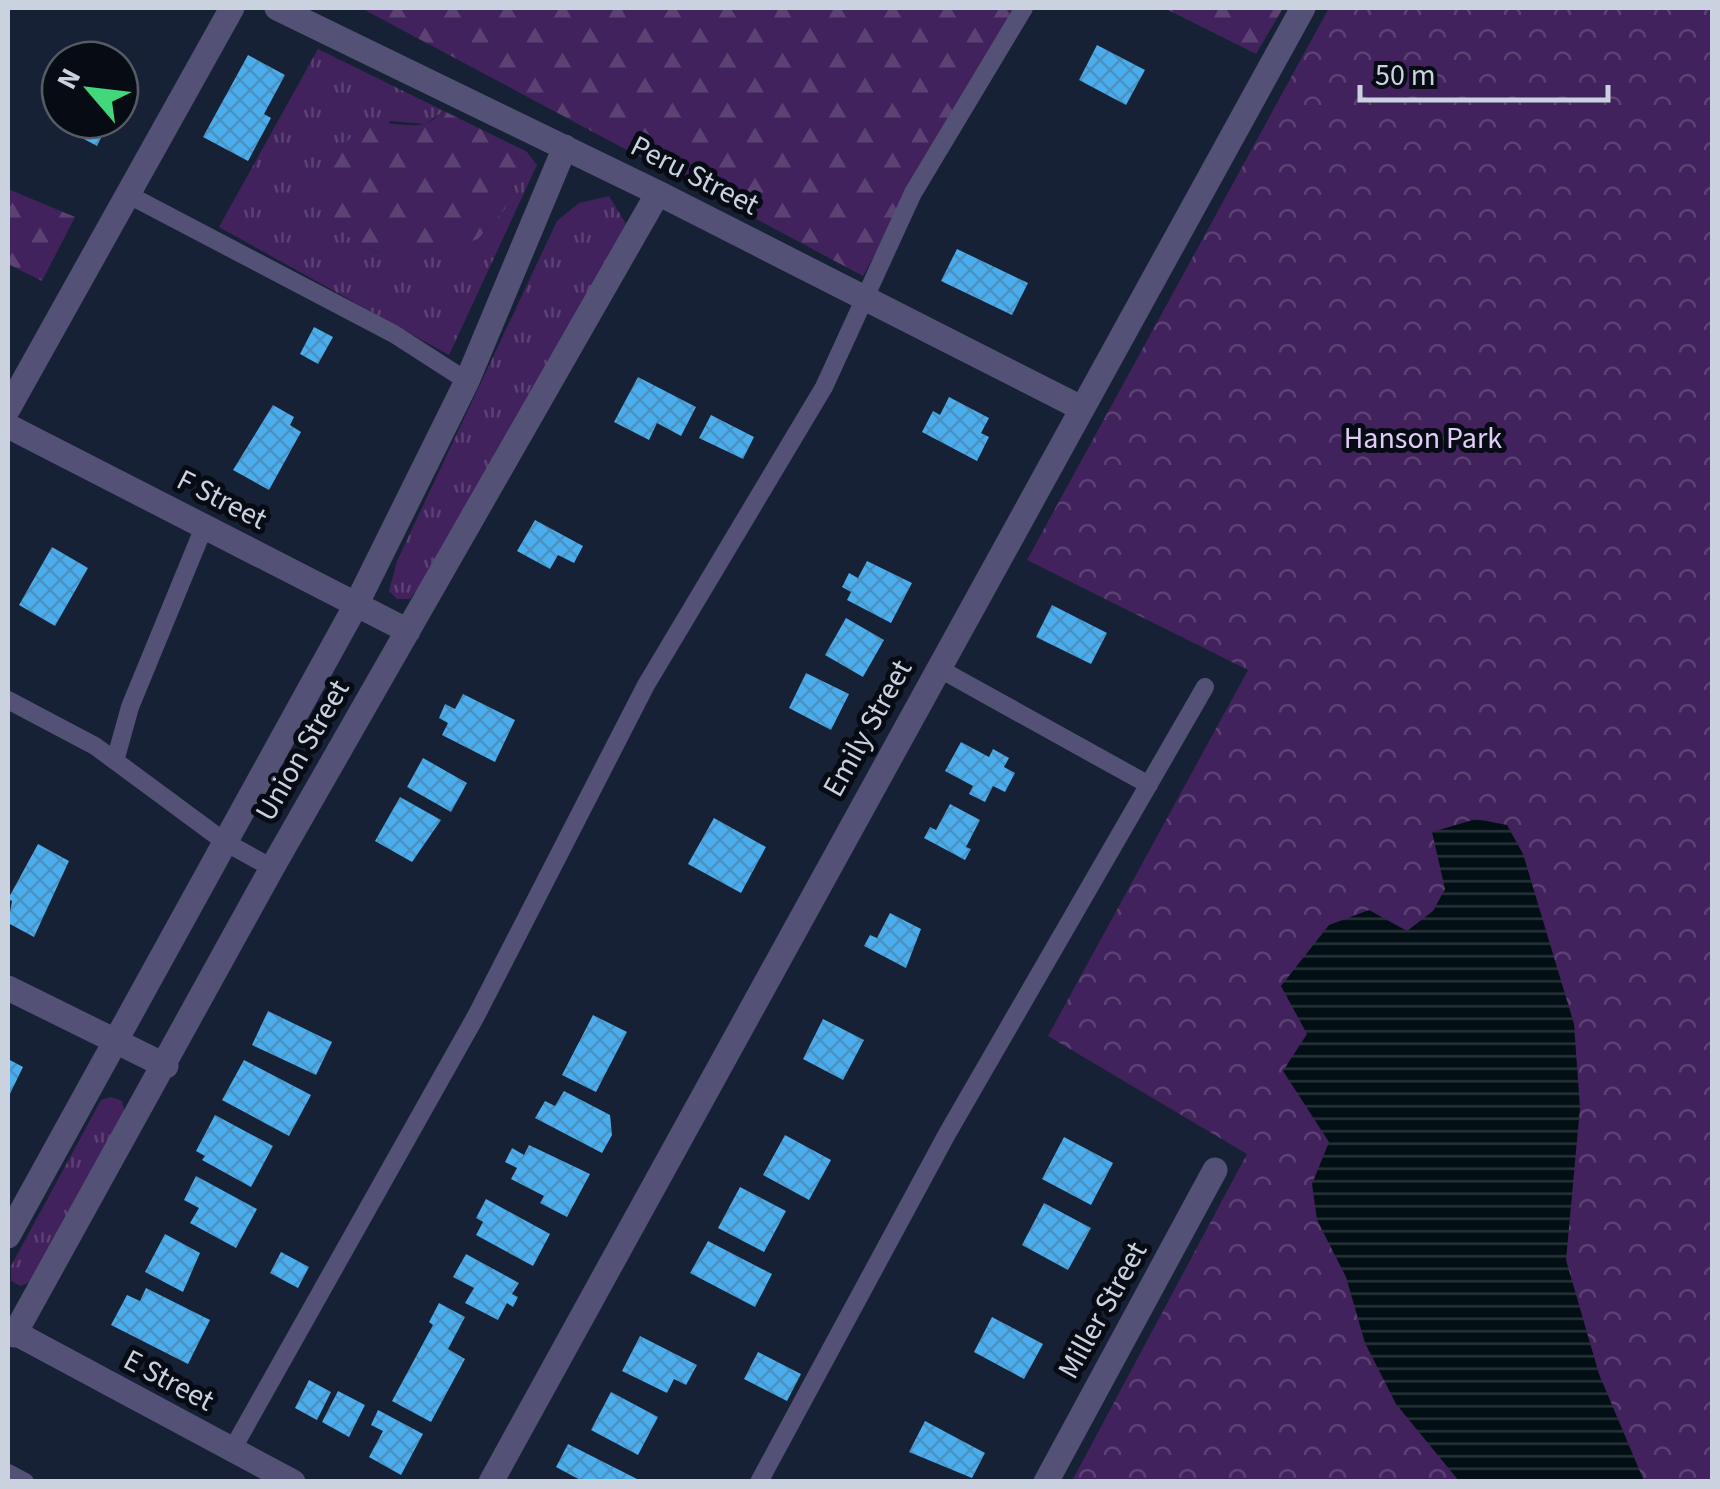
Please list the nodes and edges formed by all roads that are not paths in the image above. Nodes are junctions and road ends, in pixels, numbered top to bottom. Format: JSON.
{"nodes":[{"id":1,"x":232,"y":8,"type":"edge"},
{"id":2,"x":277,"y":8,"type":"edge"},
{"id":3,"x":1024,"y":8,"type":"edge"},
{"id":4,"x":1303,"y":8,"type":"edge"},
{"id":5,"x":565,"y":147,"type":"junction"},
{"id":6,"x":658,"y":193,"type":"junction"},
{"id":7,"x":126,"y":194,"type":"junction"},
{"id":8,"x":867,"y":300,"type":"junction"},
{"id":9,"x":467,"y":381,"type":"junction"},
{"id":10,"x":1080,"y":408,"type":"junction"},
{"id":11,"x":8,"y":409,"type":"edge"},
{"id":12,"x":8,"y":426,"type":"edge"},
{"id":13,"x":204,"y":527,"type":"junction"},
{"id":14,"x":356,"y":605,"type":"junction"},
{"id":15,"x":408,"y":631,"type":"junction"},
{"id":16,"x":938,"y":668,"type":"junction"},
{"id":17,"x":1205,"y":687,"type":"dead end"},
{"id":18,"x":8,"y":700,"type":"edge"},
{"id":19,"x":116,"y":761,"type":"junction"},
{"id":20,"x":1148,"y":784,"type":"junction"},
{"id":21,"x":225,"y":842,"type":"junction"},
{"id":22,"x":272,"y":868,"type":"junction"},
{"id":23,"x":8,"y":988,"type":"edge"},
{"id":24,"x":114,"y":1042,"type":"junction"},
{"id":25,"x":166,"y":1066,"type":"junction"},
{"id":26,"x":1215,"y":1170,"type":"dead end"},
{"id":27,"x":8,"y":1236,"type":"edge"},
{"id":28,"x":11,"y":1332,"type":"edge"},
{"id":29,"x":232,"y":1450,"type":"junction"},
{"id":30,"x":8,"y":1472,"type":"edge"},
{"id":31,"x":26,"y":1482,"type":"edge"},
{"id":32,"x":294,"y":1482,"type":"edge"},
{"id":33,"x":491,"y":1482,"type":"edge"},
{"id":34,"x":759,"y":1482,"type":"edge"},
{"id":35,"x":1046,"y":1482,"type":"edge"}],
"edges":[{"from":1,"to":7,"type":"street"},
{"from":2,"to":5,"type":"street","name":"Peru Street"},
{"from":3,"to":8,"type":"lane"},
{"from":4,"to":10,"type":"street","name":"Emily Street"},
{"from":5,"to":6,"type":"street","name":"Peru Street"},
{"from":5,"to":9,"type":"street","name":"Union Street"},
{"from":6,"to":8,"type":"street","name":"Peru Street"},
{"from":6,"to":15,"type":"street","name":"Union Street"},
{"from":7,"to":9,"type":"lane"},
{"from":7,"to":11,"type":"street"},
{"from":8,"to":10,"type":"street","name":"Peru Street"},
{"from":8,"to":29,"type":"lane"},
{"from":9,"to":14,"type":"street","name":"Union Street"},
{"from":10,"to":16,"type":"street","name":"Emily Street"},
{"from":12,"to":13,"type":"street","name":"F Street"},
{"from":13,"to":14,"type":"street","name":"F Street"},
{"from":13,"to":19,"type":"lane"},
{"from":14,"to":15,"type":"street","name":"F Street"},
{"from":14,"to":21,"type":"street","name":"Union Street"},
{"from":15,"to":22,"type":"street","name":"Union Street"},
{"from":16,"to":20,"type":"lane"},
{"from":16,"to":33,"type":"street","name":"Emily Street"},
{"from":17,"to":20,"type":"lane"},
{"from":18,"to":19,"type":"lane"},
{"from":19,"to":21,"type":"lane"},
{"from":20,"to":34,"type":"lane"},
{"from":21,"to":22,"type":"lane"},
{"from":21,"to":24,"type":"street","name":"Union Street"},
{"from":22,"to":25,"type":"street","name":"Union Street"},
{"from":23,"to":24,"type":"street"},
{"from":24,"to":25,"type":"street"},
{"from":24,"to":27,"type":"street","name":"Union Street"},
{"from":25,"to":28,"type":"street","name":"Union Street"},
{"from":26,"to":35,"type":"street","name":"Miller Street"},
{"from":28,"to":29,"type":"street","name":"E Street"},
{"from":29,"to":32,"type":"street","name":"E Street"},
{"from":30,"to":31,"type":"lane"}]}
